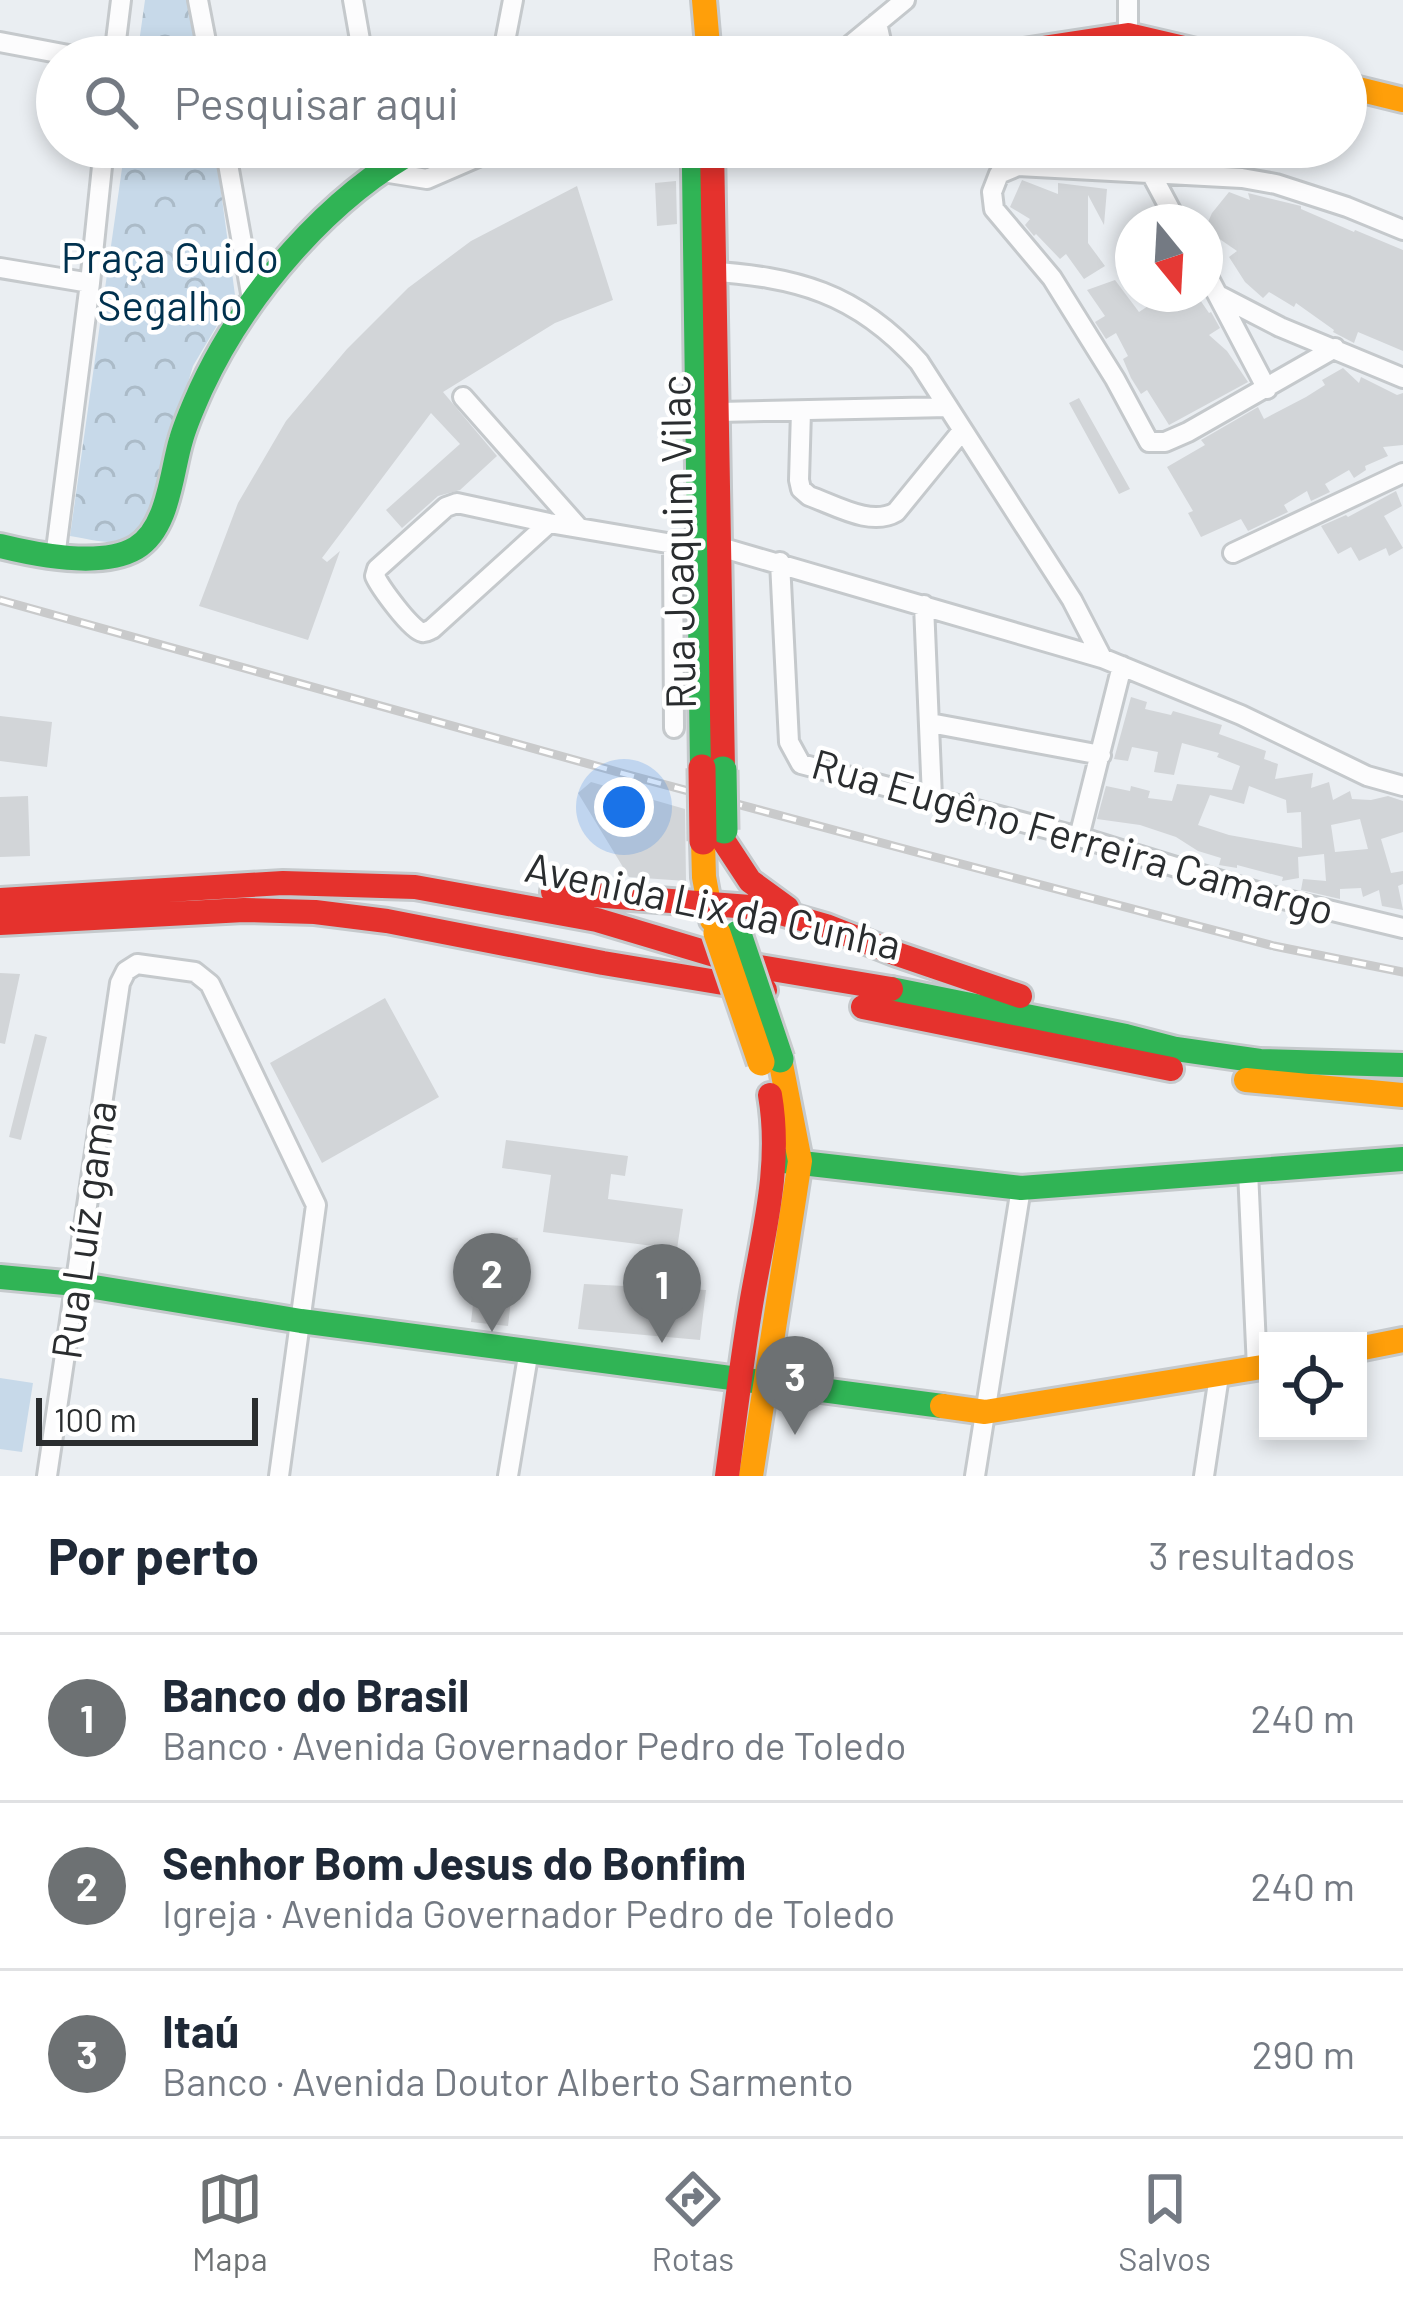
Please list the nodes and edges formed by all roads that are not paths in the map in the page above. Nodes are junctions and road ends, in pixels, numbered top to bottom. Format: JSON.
{"nodes":[{"id":1,"x":121,"y":0,"type":"edge"},
{"id":2,"x":198,"y":0,"type":"edge"},
{"id":3,"x":353,"y":0,"type":"edge"},
{"id":4,"x":513,"y":0,"type":"edge"},
{"id":5,"x":686,"y":0,"type":"edge"},
{"id":6,"x":704,"y":0,"type":"edge"},
{"id":7,"x":905,"y":0,"type":"edge"},
{"id":8,"x":1128,"y":0,"type":"edge"},
{"id":9,"x":877,"y":22,"type":"junction"},
{"id":10,"x":117,"y":36,"type":"edge"},
{"id":11,"x":204,"y":36,"type":"edge"},
{"id":12,"x":359,"y":36,"type":"edge"},
{"id":13,"x":506,"y":36,"type":"edge"},
{"id":14,"x":689,"y":36,"type":"edge"},
{"id":15,"x":707,"y":36,"type":"edge"},
{"id":16,"x":861,"y":36,"type":"edge"},
{"id":17,"x":880,"y":36,"type":"edge"},
{"id":18,"x":1128,"y":36,"type":"edge"},
{"id":19,"x":0,"y":42,"type":"edge"},
{"id":20,"x":36,"y":49,"type":"edge"},
{"id":21,"x":1367,"y":91,"type":"edge"},
{"id":22,"x":1403,"y":100,"type":"edge"},
{"id":23,"x":102,"y":168,"type":"edge"},
{"id":24,"x":229,"y":168,"type":"edge"},
{"id":25,"x":371,"y":168,"type":"edge"},
{"id":26,"x":401,"y":168,"type":"edge"},
{"id":27,"x":424,"y":168,"type":"edge"},
{"id":28,"x":452,"y":168,"type":"edge"},
{"id":29,"x":695,"y":168,"type":"edge"},
{"id":30,"x":711,"y":168,"type":"edge"},
{"id":31,"x":1013,"y":168,"type":"edge"},
{"id":32,"x":1051,"y":168,"type":"edge"},
{"id":33,"x":1146,"y":168,"type":"edge"},
{"id":34,"x":1149,"y":174,"type":"junction"},
{"id":35,"x":427,"y":179,"type":"junction"},
{"id":36,"x":1166,"y":204,"type":"edge"},
{"id":37,"x":1403,"y":230,"type":"edge"},
{"id":38,"x":0,"y":268,"type":"edge"},
{"id":39,"x":705,"y":271,"type":"junction"},
{"id":40,"x":90,"y":283,"type":"junction"},
{"id":41,"x":1223,"y":298,"type":"edge"},
{"id":42,"x":252,"y":299,"type":"junction"},
{"id":43,"x":1223,"y":302,"type":"edge"},
{"id":44,"x":1335,"y":348,"type":"junction"},
{"id":45,"x":1403,"y":378,"type":"edge"},
{"id":46,"x":1267,"y":389,"type":"junction"},
{"id":47,"x":463,"y":397,"type":"dead end"},
{"id":48,"x":948,"y":407,"type":"junction"},
{"id":49,"x":801,"y":411,"type":"junction"},
{"id":50,"x":718,"y":412,"type":"junction"},
{"id":51,"x":962,"y":430,"type":"junction"},
{"id":52,"x":1403,"y":472,"type":"edge"},
{"id":53,"x":549,"y":523,"type":"junction"},
{"id":54,"x":579,"y":528,"type":"junction"},
{"id":55,"x":0,"y":546,"type":"edge"},
{"id":56,"x":697,"y":546,"type":"junction"},
{"id":57,"x":1233,"y":553,"type":"dead end"},
{"id":58,"x":56,"y":558,"type":"junction"},
{"id":59,"x":780,"y":562,"type":"junction"},
{"id":60,"x":1072,"y":600,"type":"junction"},
{"id":61,"x":924,"y":605,"type":"junction"},
{"id":62,"x":1036,"y":640,"type":"junction"},
{"id":63,"x":1102,"y":658,"type":"junction"},
{"id":64,"x":1122,"y":666,"type":"junction"},
{"id":65,"x":930,"y":723,"type":"junction"},
{"id":66,"x":674,"y":728,"type":"dead end"},
{"id":67,"x":1101,"y":755,"type":"junction"},
{"id":68,"x":1403,"y":786,"type":"edge"},
{"id":69,"x":932,"y":798,"type":"junction"},
{"id":70,"x":1079,"y":837,"type":"junction"},
{"id":71,"x":718,"y":838,"type":"junction"},
{"id":72,"x":415,"y":887,"type":"junction"},
{"id":73,"x":0,"y":900,"type":"edge"},
{"id":74,"x":719,"y":904,"type":"junction"},
{"id":75,"x":126,"y":905,"type":"junction"},
{"id":76,"x":0,"y":923,"type":"edge"},
{"id":77,"x":826,"y":926,"type":"junction"},
{"id":78,"x":1403,"y":928,"type":"edge"},
{"id":79,"x":1092,"y":1029,"type":"junction"},
{"id":80,"x":1403,"y":1065,"type":"edge"},
{"id":81,"x":1403,"y":1095,"type":"edge"},
{"id":82,"x":1403,"y":1159,"type":"edge"},
{"id":83,"x":788,"y":1161,"type":"junction"},
{"id":84,"x":1248,"y":1171,"type":"junction"},
{"id":85,"x":1021,"y":1188,"type":"junction"},
{"id":86,"x":8,"y":1278,"type":"edge"},
{"id":87,"x":76,"y":1283,"type":"junction"},
{"id":88,"x":302,"y":1321,"type":"junction"},
{"id":89,"x":1260,"y":1332,"type":"edge"},
{"id":90,"x":1403,"y":1340,"type":"edge"},
{"id":91,"x":1367,"y":1346,"type":"edge"},
{"id":92,"x":529,"y":1350,"type":"junction"},
{"id":93,"x":1259,"y":1368,"type":"edge"},
{"id":94,"x":1219,"y":1376,"type":"junction"},
{"id":95,"x":752,"y":1381,"type":"junction"},
{"id":96,"x":985,"y":1412,"type":"junction"},
{"id":97,"x":47,"y":1476,"type":"edge"},
{"id":98,"x":278,"y":1476,"type":"edge"},
{"id":99,"x":508,"y":1476,"type":"edge"},
{"id":100,"x":727,"y":1476,"type":"edge"},
{"id":101,"x":751,"y":1476,"type":"edge"},
{"id":102,"x":975,"y":1476,"type":"edge"},
{"id":103,"x":1204,"y":1476,"type":"edge"}],
"edges":[{"from":1,"to":10,"type":"street"},
{"from":2,"to":11,"type":"street"},
{"from":3,"to":12,"type":"street"},
{"from":4,"to":13,"type":"street"},
{"from":5,"to":14,"type":"main road"},
{"from":6,"to":15,"type":"main road"},
{"from":7,"to":9,"type":"street"},
{"from":8,"to":18,"type":"street"},
{"from":9,"to":16,"type":"street"},
{"from":9,"to":17,"type":"street"},
{"from":19,"to":20,"type":"street"},
{"from":21,"to":22,"type":"main road"},
{"from":23,"to":40,"type":"street"},
{"from":24,"to":42,"type":"street"},
{"from":25,"to":42,"type":"main road"},
{"from":26,"to":35,"type":"street"},
{"from":27,"to":35,"type":"street"},
{"from":28,"to":35,"type":"street"},
{"from":29,"to":39,"type":"main road","name":"Rua Joaquim Vilac"},
{"from":30,"to":39,"type":"main road","name":"Rua Joaquim Vilac"},
{"from":31,"to":46,"type":"street"},
{"from":32,"to":34,"type":"street"},
{"from":33,"to":34,"type":"street"},
{"from":34,"to":36,"type":"street"},
{"from":34,"to":37,"type":"street"},
{"from":38,"to":40,"type":"street"},
{"from":39,"to":48,"type":"street"},
{"from":39,"to":50,"type":"main road","name":"Rua Joaquim Vilac"},
{"from":39,"to":56,"type":"main road","name":"Rua Joaquim Vilac"},
{"from":40,"to":58,"type":"street"},
{"from":41,"to":44,"type":"street"},
{"from":42,"to":58,"type":"main road"},
{"from":43,"to":46,"type":"street"},
{"from":44,"to":45,"type":"street"},
{"from":44,"to":46,"type":"street"},
{"from":47,"to":54,"type":"street"},
{"from":48,"to":49,"type":"street"},
{"from":48,"to":51,"type":"street"},
{"from":49,"to":50,"type":"street"},
{"from":49,"to":51,"type":"street"},
{"from":50,"to":56,"type":"main road","name":"Rua Joaquim Vilac"},
{"from":51,"to":60,"type":"street"},
{"from":52,"to":57,"type":"street"},
{"from":53,"to":53,"type":"street"},
{"from":53,"to":54,"type":"street"},
{"from":54,"to":56,"type":"street"},
{"from":55,"to":58,"type":"main road"},
{"from":56,"to":59,"type":"street"},
{"from":56,"to":66,"type":"street"},
{"from":56,"to":71,"type":"main road","name":"Rua Joaquim Vilac","bridge":true},
{"from":59,"to":61,"type":"street"},
{"from":59,"to":69,"type":"street","name":"Rua Eugêno Ferreira Camargo"},
{"from":60,"to":62,"type":"street"},
{"from":60,"to":63,"type":"street"},
{"from":61,"to":62,"type":"street"},
{"from":61,"to":65,"type":"street"},
{"from":62,"to":63,"type":"street"},
{"from":63,"to":64,"type":"street"},
{"from":64,"to":67,"type":"street"},
{"from":64,"to":68,"type":"street"},
{"from":65,"to":67,"type":"street"},
{"from":65,"to":69,"type":"street"},
{"from":67,"to":70,"type":"street"},
{"from":69,"to":70,"type":"street","name":"Rua Eugêno Ferreira Camargo"},
{"from":70,"to":78,"type":"street","name":"Rua Eugêno Ferreira Camargo"},
{"from":71,"to":74,"type":"main road","name":"Rua Joaquim Vilac"},
{"from":71,"to":77,"type":"main road"},
{"from":72,"to":74,"type":"main road"},
{"from":72,"to":75,"type":"main road","name":"Avenida Lix da Cunha"},
{"from":72,"to":79,"type":"main road","name":"Avenida Lix da Cunha"},
{"from":73,"to":75,"type":"main road","name":"Avenida Lix da Cunha"},
{"from":74,"to":77,"type":"main road"},
{"from":74,"to":83,"type":"main road","name":"Rua Joaquim Vilac","bridge":true},
{"from":75,"to":76,"type":"main road","name":"Avenida Lix da Cunha"},
{"from":75,"to":81,"type":"main road","name":"Avenida Lix da Cunha"},
{"from":77,"to":79,"type":"main road"},
{"from":79,"to":80,"type":"main road","name":"Avenida Lix da Cunha"},
{"from":82,"to":84,"type":"main road"},
{"from":83,"to":85,"type":"main road"},
{"from":83,"to":95,"type":"main road"},
{"from":84,"to":85,"type":"main road"},
{"from":84,"to":89,"type":"street"},
{"from":85,"to":96,"type":"street"},
{"from":86,"to":87,"type":"main road"},
{"from":87,"to":88,"type":"main road"},
{"from":87,"to":88,"type":"street","name":"Rua Luíz gama"},
{"from":87,"to":97,"type":"street","name":"Rua Luíz gama"},
{"from":88,"to":92,"type":"main road"},
{"from":88,"to":98,"type":"street"},
{"from":90,"to":91,"type":"main road"},
{"from":92,"to":95,"type":"main road"},
{"from":92,"to":99,"type":"street"},
{"from":93,"to":94,"type":"main road"},
{"from":94,"to":96,"type":"main road"},
{"from":94,"to":103,"type":"street"},
{"from":95,"to":96,"type":"main road"},
{"from":95,"to":100,"type":"main road"},
{"from":95,"to":101,"type":"main road"},
{"from":96,"to":102,"type":"street"}]}
